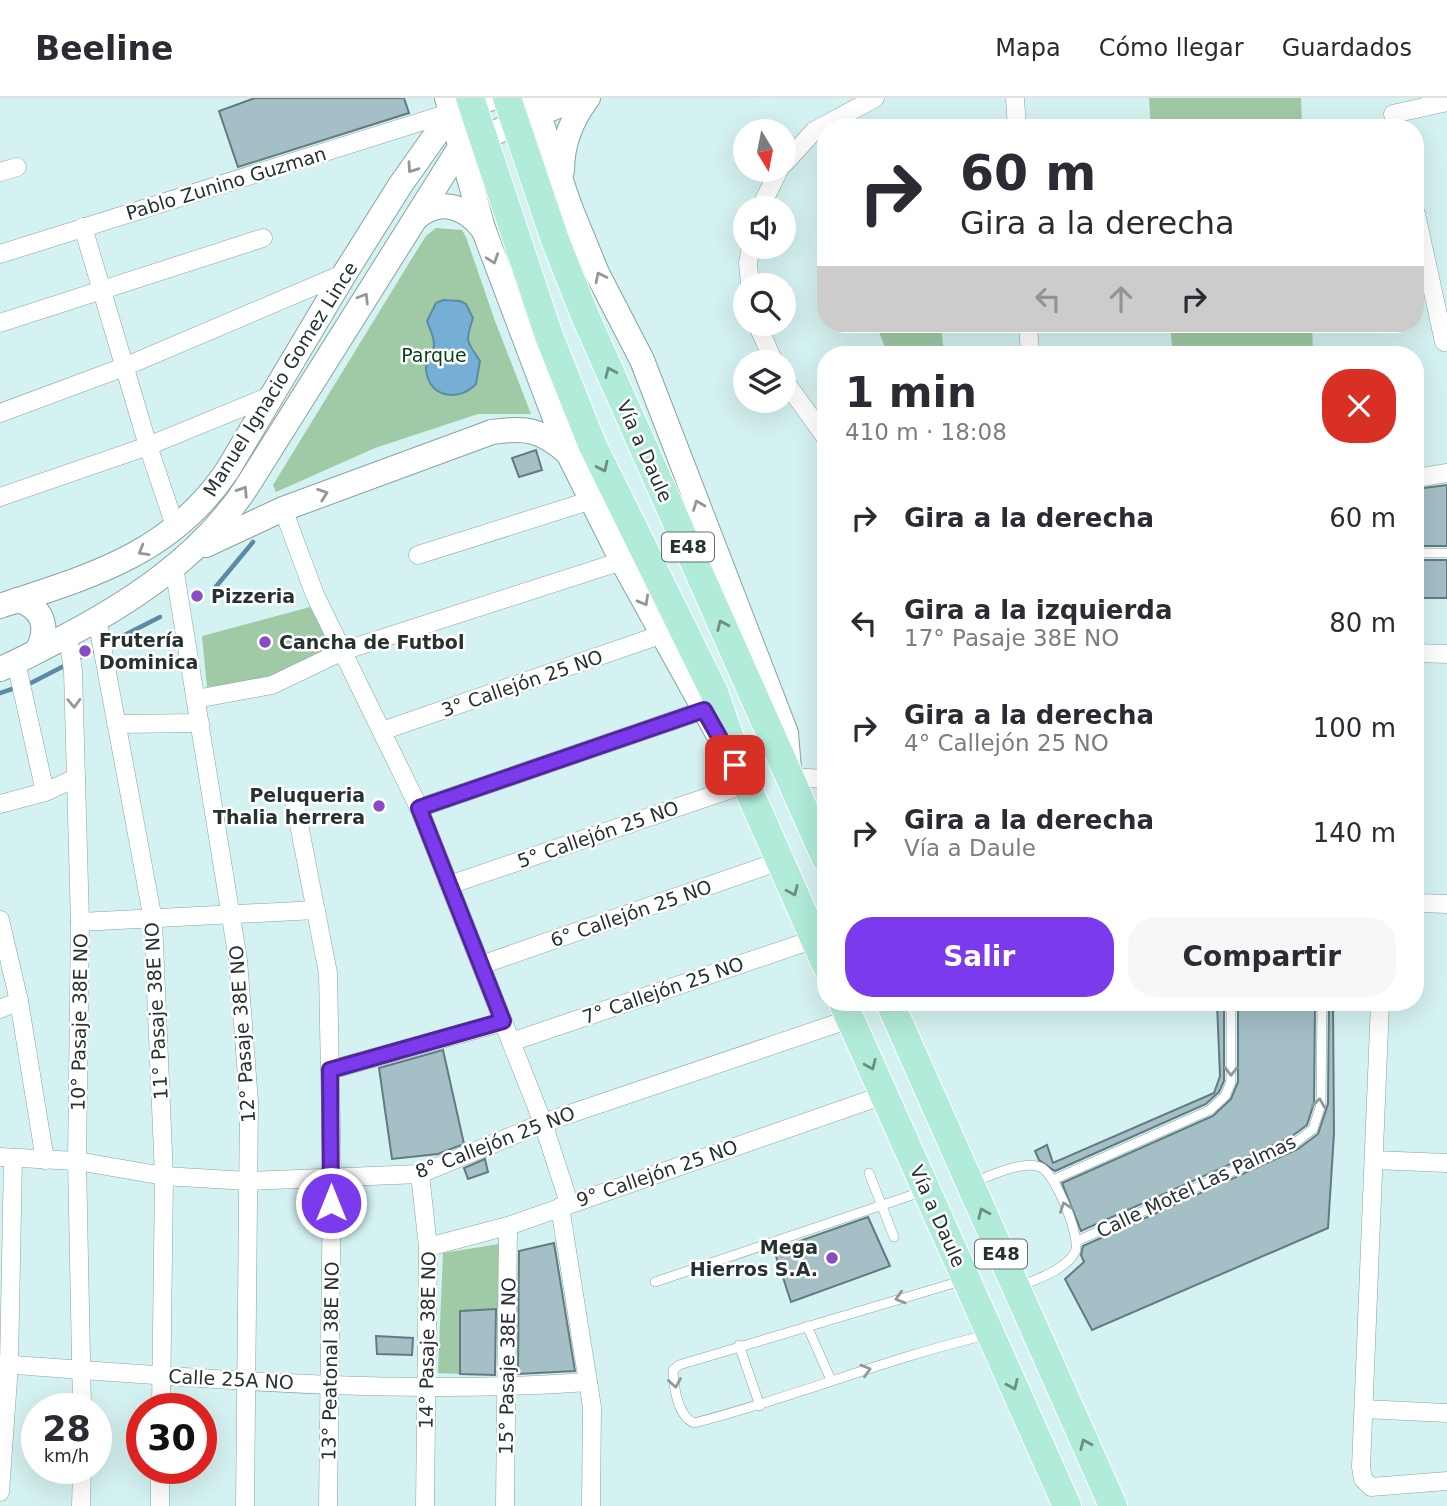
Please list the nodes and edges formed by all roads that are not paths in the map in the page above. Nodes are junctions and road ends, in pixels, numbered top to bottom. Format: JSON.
{"nodes":[{"id":1,"x":492,"y":98,"type":"edge"},
{"id":2,"x":507,"y":98,"type":"edge"},
{"id":3,"x":577,"y":98,"type":"edge"},
{"id":4,"x":588,"y":98,"type":"edge"},
{"id":5,"x":875,"y":98,"type":"edge"},
{"id":6,"x":1015,"y":98,"type":"edge"},
{"id":7,"x":1447,"y":102,"type":"edge"},
{"id":8,"x":456,"y":103,"type":"edge"},
{"id":9,"x":535,"y":106,"type":"edge"},
{"id":10,"x":836,"y":119,"type":"edge"},
{"id":11,"x":1016,"y":119,"type":"edge"},
{"id":12,"x":1400,"y":119,"type":"edge"},
{"id":13,"x":817,"y":129,"type":"edge"},
{"id":14,"x":461,"y":146,"type":"junction"},
{"id":15,"x":796,"y":151,"type":"edge"},
{"id":16,"x":562,"y":182,"type":"junction"},
{"id":17,"x":570,"y":207,"type":"junction"},
{"id":18,"x":412,"y":221,"type":"junction"},
{"id":19,"x":83,"y":227,"type":"junction"},
{"id":20,"x":483,"y":228,"type":"junction"},
{"id":21,"x":263,"y":238,"type":"dead end"},
{"id":22,"x":1424,"y":248,"type":"edge"},
{"id":23,"x":0,"y":254,"type":"edge"},
{"id":24,"x":345,"y":273,"type":"junction"},
{"id":25,"x":102,"y":291,"type":"junction"},
{"id":26,"x":0,"y":323,"type":"edge"},
{"id":27,"x":1446,"y":342,"type":"edge"},
{"id":28,"x":124,"y":367,"type":"junction"},
{"id":29,"x":275,"y":394,"type":"junction"},
{"id":30,"x":796,"y":397,"type":"edge"},
{"id":31,"x":0,"y":414,"type":"edge"},
{"id":32,"x":817,"y":426,"type":"edge"},
{"id":33,"x":148,"y":446,"type":"junction"},
{"id":34,"x":568,"y":453,"type":"junction"},
{"id":35,"x":1447,"y":473,"type":"edge"},
{"id":36,"x":1424,"y":477,"type":"edge"},
{"id":37,"x":0,"y":497,"type":"edge"},
{"id":38,"x":592,"y":500,"type":"junction"},
{"id":39,"x":283,"y":509,"type":"junction"},
{"id":40,"x":176,"y":529,"type":"junction"},
{"id":41,"x":193,"y":551,"type":"junction"},
{"id":42,"x":1424,"y":553,"type":"edge"},
{"id":43,"x":1447,"y":553,"type":"edge"},
{"id":44,"x":418,"y":555,"type":"dead end"},
{"id":45,"x":622,"y":561,"type":"junction"},
{"id":46,"x":174,"y":567,"type":"junction"},
{"id":47,"x":8,"y":603,"type":"edge"},
{"id":48,"x":97,"y":619,"type":"junction"},
{"id":49,"x":663,"y":634,"type":"junction"},
{"id":50,"x":68,"y":636,"type":"junction"},
{"id":51,"x":343,"y":651,"type":"junction"},
{"id":52,"x":1424,"y":653,"type":"edge"},
{"id":53,"x":1447,"y":654,"type":"edge"},
{"id":54,"x":12,"y":663,"type":"edge"},
{"id":55,"x":196,"y":699,"type":"junction"},
{"id":56,"x":704,"y":710,"type":"junction"},
{"id":57,"x":200,"y":723,"type":"junction"},
{"id":58,"x":116,"y":724,"type":"junction"},
{"id":59,"x":382,"y":731,"type":"junction"},
{"id":60,"x":790,"y":777,"type":"junction"},
{"id":61,"x":76,"y":778,"type":"junction"},
{"id":62,"x":817,"y":778,"type":"edge"},
{"id":63,"x":746,"y":784,"type":"junction"},
{"id":64,"x":45,"y":792,"type":"junction"},
{"id":65,"x":294,"y":799,"type":"dead end"},
{"id":66,"x":0,"y":804,"type":"edge"},
{"id":67,"x":419,"y":808,"type":"junction"},
{"id":68,"x":817,"y":838,"type":"edge"},
{"id":69,"x":780,"y":861,"type":"junction"},
{"id":70,"x":449,"y":885,"type":"junction"},
{"id":71,"x":1424,"y":903,"type":"edge"},
{"id":72,"x":1447,"y":904,"type":"edge"},
{"id":73,"x":316,"y":910,"type":"junction"},
{"id":74,"x":231,"y":915,"type":"junction"},
{"id":75,"x":0,"y":920,"type":"edge"},
{"id":76,"x":153,"y":920,"type":"junction"},
{"id":77,"x":80,"y":922,"type":"junction"},
{"id":78,"x":815,"y":939,"type":"junction"},
{"id":79,"x":817,"y":944,"type":"edge"},
{"id":80,"x":481,"y":965,"type":"junction"},
{"id":81,"x":19,"y":1002,"type":"junction"},
{"id":82,"x":0,"y":1009,"type":"edge"},
{"id":83,"x":847,"y":1011,"type":"edge"},
{"id":84,"x":894,"y":1011,"type":"edge"},
{"id":85,"x":1231,"y":1011,"type":"edge"},
{"id":86,"x":1322,"y":1011,"type":"edge"},
{"id":87,"x":1380,"y":1011,"type":"edge"},
{"id":88,"x":503,"y":1021,"type":"junction"},
{"id":89,"x":511,"y":1042,"type":"junction"},
{"id":90,"x":330,"y":1070,"type":"junction"},
{"id":91,"x":884,"y":1095,"type":"junction"},
{"id":92,"x":543,"y":1123,"type":"junction"},
{"id":93,"x":6,"y":1158,"type":"edge"},
{"id":94,"x":45,"y":1160,"type":"junction"},
{"id":95,"x":1374,"y":1160,"type":"junction"},
{"id":96,"x":77,"y":1161,"type":"junction"},
{"id":97,"x":1447,"y":1163,"type":"edge"},
{"id":98,"x":420,"y":1174,"type":"junction"},
{"id":99,"x":869,"y":1174,"type":"dead end"},
{"id":100,"x":164,"y":1177,"type":"junction"},
{"id":101,"x":332,"y":1178,"type":"junction"},
{"id":102,"x":1055,"y":1179,"type":"junction"},
{"id":103,"x":248,"y":1181,"type":"junction"},
{"id":104,"x":970,"y":1183,"type":"junction"},
{"id":105,"x":926,"y":1190,"type":"junction"},
{"id":106,"x":881,"y":1204,"type":"junction"},
{"id":107,"x":565,"y":1205,"type":"junction"},
{"id":108,"x":508,"y":1226,"type":"junction"},
{"id":109,"x":894,"y":1237,"type":"dead end"},
{"id":110,"x":1077,"y":1241,"type":"junction"},
{"id":111,"x":428,"y":1247,"type":"junction"},
{"id":112,"x":966,"y":1279,"type":"junction"},
{"id":113,"x":655,"y":1282,"type":"dead end"},
{"id":114,"x":1016,"y":1288,"type":"junction"},
{"id":115,"x":807,"y":1326,"type":"junction"},
{"id":116,"x":990,"y":1334,"type":"junction"},
{"id":117,"x":739,"y":1345,"type":"junction"},
{"id":118,"x":5,"y":1365,"type":"edge"},
{"id":119,"x":83,"y":1370,"type":"junction"},
{"id":120,"x":162,"y":1375,"type":"junction"},
{"id":121,"x":831,"y":1380,"type":"junction"},
{"id":122,"x":246,"y":1381,"type":"junction"},
{"id":123,"x":588,"y":1382,"type":"junction"},
{"id":124,"x":330,"y":1384,"type":"junction"},
{"id":125,"x":427,"y":1386,"type":"junction"},
{"id":126,"x":506,"y":1388,"type":"junction"},
{"id":127,"x":82,"y":1393,"type":"edge"},
{"id":128,"x":161,"y":1393,"type":"edge"},
{"id":129,"x":760,"y":1406,"type":"junction"},
{"id":130,"x":1364,"y":1409,"type":"junction"},
{"id":131,"x":1447,"y":1413,"type":"edge"},
{"id":132,"x":1447,"y":1481,"type":"edge"},
{"id":133,"x":82,"y":1484,"type":"edge"},
{"id":134,"x":160,"y":1484,"type":"edge"},
{"id":135,"x":0,"y":1492,"type":"edge"},
{"id":136,"x":81,"y":1506,"type":"edge"},
{"id":137,"x":160,"y":1506,"type":"edge"},
{"id":138,"x":245,"y":1506,"type":"edge"},
{"id":139,"x":328,"y":1506,"type":"edge"},
{"id":140,"x":425,"y":1506,"type":"edge"},
{"id":141,"x":505,"y":1506,"type":"edge"},
{"id":142,"x":591,"y":1506,"type":"edge"},
{"id":143,"x":1067,"y":1506,"type":"edge"},
{"id":144,"x":1113,"y":1506,"type":"edge"}],
"edges":[{"from":1,"to":8,"type":"main road"},
{"from":60,"to":2,"type":"main road","name":"Vía a Daule","number":"E48","one_way":true,"bridge":true},
{"from":3,"to":9,"type":"main road"},
{"from":4,"to":16,"type":"main road"},
{"from":5,"to":10,"type":"street"},
{"from":6,"to":11,"type":"street"},
{"from":7,"to":12,"type":"street"},
{"from":8,"to":14,"type":"main road","number":"E48"},
{"from":8,"to":19,"type":"street","name":"Pablo Zunino Guzman"},
{"from":8,"to":24,"type":"main road","name":"Manuel Ignacio Gomez Lince","one_way":true},
{"from":8,"to":63,"type":"main road","number":"E48","one_way":true,"bridge":true},
{"from":9,"to":14,"type":"main road"},
{"from":9,"to":16,"type":"main road","number":"E48"},
{"from":13,"to":15,"type":"street"},
{"from":14,"to":18,"type":"main road","name":"Manuel Ignacio Gomez Lince"},
{"from":14,"to":20,"type":"main road","number":"E48"},
{"from":16,"to":17,"type":"main road","number":"E48"},
{"from":17,"to":20,"type":"main road"},
{"from":60,"to":17,"type":"main road","name":"Vía a Daule","number":"E48","one_way":true},
{"from":18,"to":20,"type":"main road"},
{"from":41,"to":18,"type":"main road","name":"Manuel Ignacio Gomez Lince","one_way":true},
{"from":19,"to":23,"type":"street","name":"Pablo Zunino Guzman"},
{"from":19,"to":25,"type":"street"},
{"from":20,"to":34,"type":"main road","number":"E48","one_way":true},
{"from":21,"to":25,"type":"street"},
{"from":22,"to":27,"type":"street"},
{"from":24,"to":28,"type":"street"},
{"from":24,"to":29,"type":"main road","name":"Manuel Ignacio Gomez Lince"},
{"from":25,"to":26,"type":"street"},
{"from":25,"to":28,"type":"street"},
{"from":28,"to":31,"type":"street"},
{"from":28,"to":33,"type":"street"},
{"from":29,"to":33,"type":"street"},
{"from":29,"to":40,"type":"main road","name":"Manuel Ignacio Gomez Lince"},
{"from":30,"to":32,"type":"street"},
{"from":33,"to":37,"type":"street"},
{"from":33,"to":40,"type":"street"},
{"from":34,"to":38,"type":"main road","number":"E48"},
{"from":39,"to":34,"type":"main road","one_way":true},
{"from":35,"to":36,"type":"street"},
{"from":38,"to":44,"type":"street"},
{"from":38,"to":45,"type":"main road","number":"E48"},
{"from":39,"to":41,"type":"main road"},
{"from":39,"to":51,"type":"street"},
{"from":40,"to":47,"type":"main road","name":"Manuel Ignacio Gomez Lince","one_way":true},
{"from":41,"to":46,"type":"main road","name":"Manuel Ignacio Gomez Lince"},
{"from":42,"to":43,"type":"lane"},
{"from":45,"to":49,"type":"main road","number":"E48","one_way":true},
{"from":45,"to":51,"type":"street"},
{"from":46,"to":48,"type":"main road","name":"Manuel Ignacio Gomez Lince"},
{"from":46,"to":55,"type":"street","name":"12° Pasaje 38E NO"},
{"from":47,"to":54,"type":"main road"},
{"from":48,"to":50,"type":"main road","name":"Manuel Ignacio Gomez Lince"},
{"from":48,"to":58,"type":"street","name":"11° Pasaje 38E NO"},
{"from":49,"to":56,"type":"main road","number":"E48"},
{"from":49,"to":59,"type":"street","name":"3° Callejón 25 NO"},
{"from":50,"to":54,"type":"main road","name":"Manuel Ignacio Gomez Lince"},
{"from":50,"to":61,"type":"street","name":"10° Pasaje 38E NO","one_way":true},
{"from":51,"to":55,"type":"street"},
{"from":51,"to":59,"type":"street"},
{"from":52,"to":53,"type":"street"},
{"from":54,"to":64,"type":"street"},
{"from":55,"to":57,"type":"street","name":"12° Pasaje 38E NO"},
{"from":56,"to":63,"type":"main road","number":"E48"},
{"from":56,"to":67,"type":"street"},
{"from":57,"to":58,"type":"street"},
{"from":57,"to":74,"type":"street","name":"12° Pasaje 38E NO"},
{"from":58,"to":76,"type":"street","name":"11° Pasaje 38E NO"},
{"from":59,"to":67,"type":"street"},
{"from":60,"to":62,"type":"street"},
{"from":60,"to":68,"type":"main road","name":"Vía a Daule","number":"E48"},
{"from":61,"to":64,"type":"street"},
{"from":61,"to":77,"type":"street","name":"10° Pasaje 38E NO"},
{"from":63,"to":69,"type":"main road","number":"E48"},
{"from":63,"to":70,"type":"street","name":"5° Callejón 25 NO"},
{"from":64,"to":66,"type":"street"},
{"from":65,"to":73,"type":"street","name":"13° Peatonal 38E NO"},
{"from":67,"to":70,"type":"street"},
{"from":69,"to":78,"type":"main road","number":"E48","one_way":true},
{"from":69,"to":80,"type":"street","name":"6° Callejón 25 NO"},
{"from":70,"to":80,"type":"street"},
{"from":71,"to":72,"type":"street"},
{"from":73,"to":74,"type":"street"},
{"from":73,"to":90,"type":"street","name":"13° Peatonal 38E NO"},
{"from":74,"to":76,"type":"street"},
{"from":74,"to":103,"type":"street","name":"12° Pasaje 38E NO"},
{"from":75,"to":81,"type":"street"},
{"from":76,"to":77,"type":"street"},
{"from":76,"to":100,"type":"street","name":"11° Pasaje 38E NO"},
{"from":77,"to":96,"type":"street","name":"10° Pasaje 38E NO"},
{"from":78,"to":79,"type":"main road","number":"E48"},
{"from":78,"to":89,"type":"street","name":"7° Callejón 25 NO"},
{"from":80,"to":88,"type":"street"},
{"from":81,"to":82,"type":"street"},
{"from":81,"to":94,"type":"street"},
{"from":83,"to":91,"type":"main road","name":"Vía a Daule","number":"E48","one_way":true},
{"from":83,"to":92,"type":"street","name":"8° Callejón 25 NO"},
{"from":84,"to":104,"type":"main road","number":"E48"},
{"from":85,"to":102,"type":"lane","one_way":true},
{"from":110,"to":86,"type":"lane","name":"Calle Motel Las Palmas","one_way":true},
{"from":87,"to":95,"type":"street"},
{"from":88,"to":89,"type":"street"},
{"from":88,"to":90,"type":"street"},
{"from":89,"to":92,"type":"street"},
{"from":90,"to":101,"type":"street","name":"13° Peatonal 38E NO"},
{"from":91,"to":105,"type":"main road","name":"Vía a Daule","number":"E48"},
{"from":91,"to":107,"type":"street","name":"9° Callejón 25 NO"},
{"from":92,"to":98,"type":"street","name":"8° Callejón 25 NO"},
{"from":92,"to":107,"type":"street"},
{"from":93,"to":94,"type":"street","name":"8° Callejón 25 NO"},
{"from":93,"to":118,"type":"street"},
{"from":94,"to":96,"type":"street","name":"8° Callejón 25 NO"},
{"from":95,"to":97,"type":"street"},
{"from":95,"to":130,"type":"street"},
{"from":96,"to":100,"type":"street","name":"8° Callejón 25 NO"},
{"from":96,"to":119,"type":"street","name":"10° Pasaje 38E NO"},
{"from":98,"to":101,"type":"street","name":"8° Callejón 25 NO"},
{"from":98,"to":111,"type":"street","name":"14° Pasaje 38E NO"},
{"from":99,"to":106,"type":"lane"},
{"from":100,"to":103,"type":"street","name":"8° Callejón 25 NO"},
{"from":100,"to":120,"type":"street","name":"11° Pasaje 38E NO"},
{"from":101,"to":103,"type":"street","name":"8° Callejón 25 NO"},
{"from":101,"to":124,"type":"street","name":"13° Peatonal 38E NO"},
{"from":102,"to":104,"type":"lane"},
{"from":110,"to":102,"type":"lane","one_way":true},
{"from":103,"to":122,"type":"street","name":"12° Pasaje 38E NO"},
{"from":114,"to":104,"type":"main road","number":"E48","one_way":true},
{"from":105,"to":106,"type":"lane"},
{"from":105,"to":112,"type":"main road","name":"Vía a Daule","number":"E48"},
{"from":106,"to":109,"type":"lane"},
{"from":106,"to":113,"type":"lane"},
{"from":107,"to":108,"type":"street","name":"9° Callejón 25 NO"},
{"from":107,"to":123,"type":"street"},
{"from":108,"to":111,"type":"street","name":"9° Callejón 25 NO"},
{"from":108,"to":126,"type":"street","name":"15° Pasaje 38E NO"},
{"from":110,"to":114,"type":"lane"},
{"from":111,"to":125,"type":"street","name":"14° Pasaje 38E NO"},
{"from":112,"to":115,"type":"lane","one_way":true},
{"from":112,"to":116,"type":"main road","name":"Vía a Daule","number":"E48"},
{"from":144,"to":114,"type":"main road","number":"E48","one_way":true},
{"from":115,"to":117,"type":"lane"},
{"from":115,"to":121,"type":"lane"},
{"from":121,"to":116,"type":"lane","one_way":true},
{"from":116,"to":143,"type":"main road","name":"Vía a Daule","number":"E48","one_way":true},
{"from":117,"to":129,"type":"lane"},
{"from":117,"to":129,"type":"lane","one_way":true},
{"from":118,"to":119,"type":"street","name":"Calle 25A NO"},
{"from":118,"to":135,"type":"street"},
{"from":119,"to":120,"type":"street","name":"Calle 25A NO"},
{"from":119,"to":127,"type":"street","name":"10° Pasaje 38E NO"},
{"from":120,"to":122,"type":"street","name":"Calle 25A NO"},
{"from":120,"to":128,"type":"street","name":"11° Pasaje 38E NO"},
{"from":121,"to":129,"type":"lane"},
{"from":122,"to":124,"type":"street","name":"Calle 25A NO"},
{"from":122,"to":138,"type":"street","name":"12° Pasaje 38E NO"},
{"from":123,"to":126,"type":"street","name":"Calle 25A NO"},
{"from":123,"to":142,"type":"street"},
{"from":124,"to":125,"type":"street","name":"Calle 25A NO"},
{"from":124,"to":139,"type":"street","name":"13° Peatonal 38E NO"},
{"from":125,"to":126,"type":"street","name":"Calle 25A NO"},
{"from":125,"to":140,"type":"street","name":"14° Pasaje 38E NO"},
{"from":126,"to":141,"type":"street","name":"15° Pasaje 38E NO"},
{"from":130,"to":131,"type":"street"},
{"from":130,"to":132,"type":"street"},
{"from":133,"to":136,"type":"street"},
{"from":134,"to":137,"type":"street"}]}
